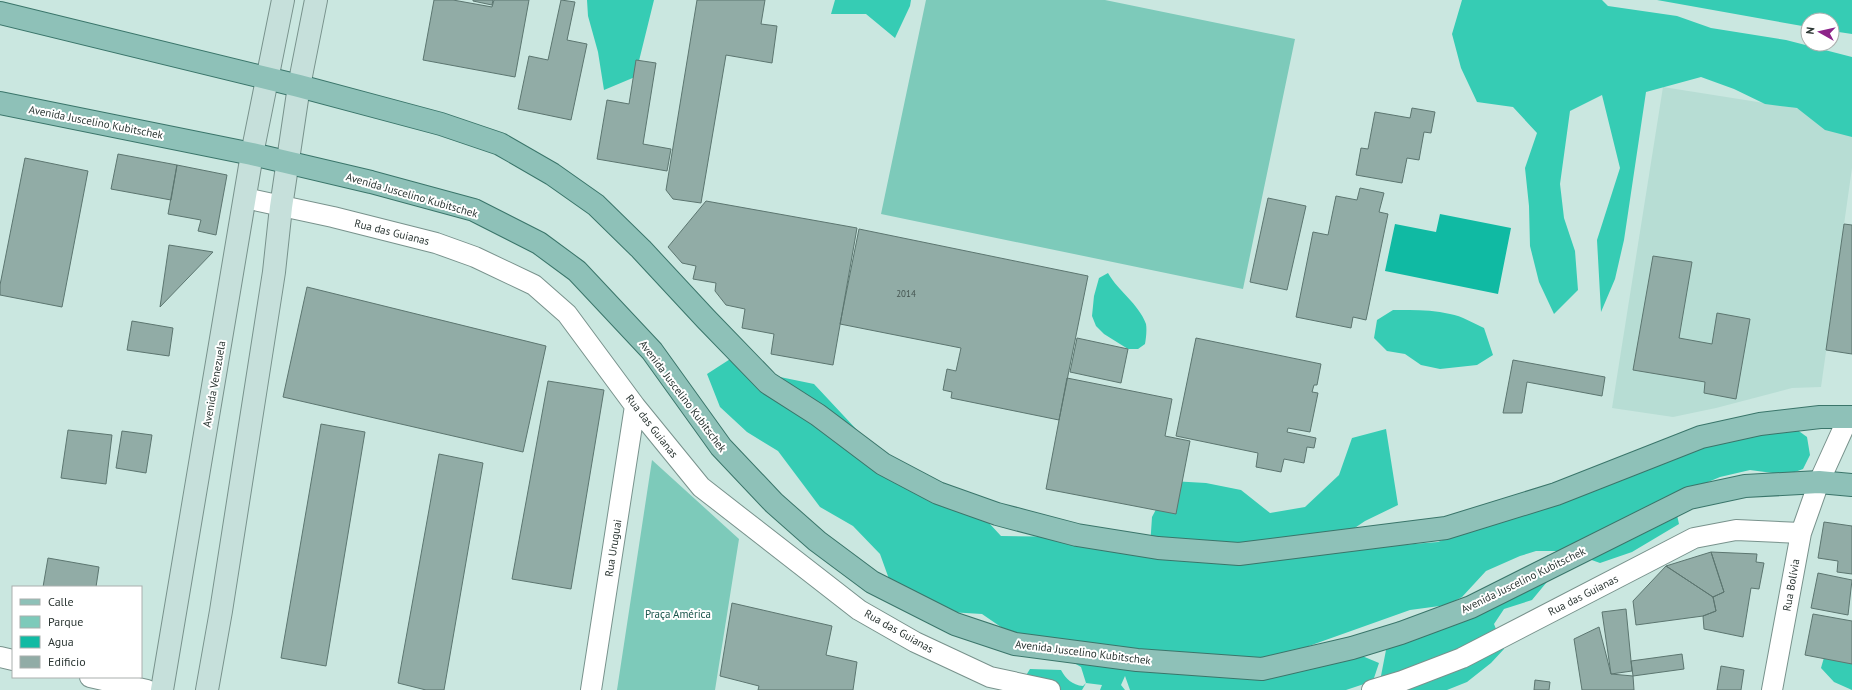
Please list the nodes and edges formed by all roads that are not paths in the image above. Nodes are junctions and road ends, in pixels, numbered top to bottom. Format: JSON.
{"nodes":[{"id":1,"x":283,"y":0,"type":"edge"},
{"id":2,"x":316,"y":0,"type":"edge"},
{"id":3,"x":0,"y":13,"type":"edge"},
{"id":4,"x":267,"y":77,"type":"junction"},
{"id":5,"x":299,"y":86,"type":"junction"},
{"id":6,"x":0,"y":103,"type":"edge"},
{"id":7,"x":252,"y":154,"type":"junction"},
{"id":8,"x":289,"y":163,"type":"junction"},
{"id":9,"x":245,"y":198,"type":"junction"},
{"id":10,"x":281,"y":206,"type":"junction"},
{"id":11,"x":635,"y":406,"type":"junction"},
{"id":12,"x":1851,"y":416,"type":"edge"},
{"id":13,"x":1819,"y":482,"type":"junction"},
{"id":14,"x":1852,"y":485,"type":"edge"},
{"id":15,"x":1801,"y":533,"type":"junction"},
{"id":16,"x":0,"y":657,"type":"edge"},
{"id":17,"x":12,"y":660,"type":"edge"},
{"id":18,"x":94,"y":678,"type":"edge"},
{"id":19,"x":989,"y":684,"type":"edge"},
{"id":20,"x":147,"y":690,"type":"edge"},
{"id":21,"x":162,"y":690,"type":"edge"},
{"id":22,"x":207,"y":690,"type":"edge"},
{"id":23,"x":591,"y":690,"type":"edge"},
{"id":24,"x":1050,"y":690,"type":"edge"},
{"id":25,"x":1372,"y":690,"type":"edge"},
{"id":26,"x":1772,"y":690,"type":"edge"}],
"edges":[{"from":1,"to":4,"type":"main road","name":"Avenida Venezuela"},
{"from":2,"to":5,"type":"main road"},
{"from":3,"to":4,"type":"main road"},
{"from":4,"to":5,"type":"main road"},
{"from":4,"to":7,"type":"main road","name":"Avenida Venezuela"},
{"from":5,"to":8,"type":"main road"},
{"from":5,"to":12,"type":"main road"},
{"from":6,"to":7,"type":"main road","name":"Avenida Juscelino Kubitschek"},
{"from":7,"to":8,"type":"main road","name":"Avenida Juscelino Kubitschek"},
{"from":7,"to":9,"type":"main road","name":"Avenida Venezuela"},
{"from":8,"to":10,"type":"main road"},
{"from":8,"to":13,"type":"main road","name":"Avenida Juscelino Kubitschek"},
{"from":9,"to":10,"type":"street","name":"Rua das Guianas"},
{"from":9,"to":21,"type":"main road","name":"Avenida Venezuela"},
{"from":10,"to":11,"type":"street","name":"Rua das Guianas"},
{"from":10,"to":22,"type":"main road"},
{"from":11,"to":19,"type":"street","name":"Rua das Guianas"},
{"from":11,"to":23,"type":"street","name":"Rua Uruguai"},
{"from":12,"to":13,"type":"street","name":"Rua Bolívia"},
{"from":13,"to":14,"type":"main road","name":"Avenida Juscelino Kubitschek"},
{"from":13,"to":15,"type":"street","name":"Rua Bolívia"},
{"from":15,"to":25,"type":"street","name":"Rua das Guianas"},
{"from":15,"to":26,"type":"street","name":"Rua Bolívia"},
{"from":16,"to":17,"type":"street"},
{"from":18,"to":20,"type":"street"},
{"from":19,"to":24,"type":"street","name":"Rua das Guianas"}]}
